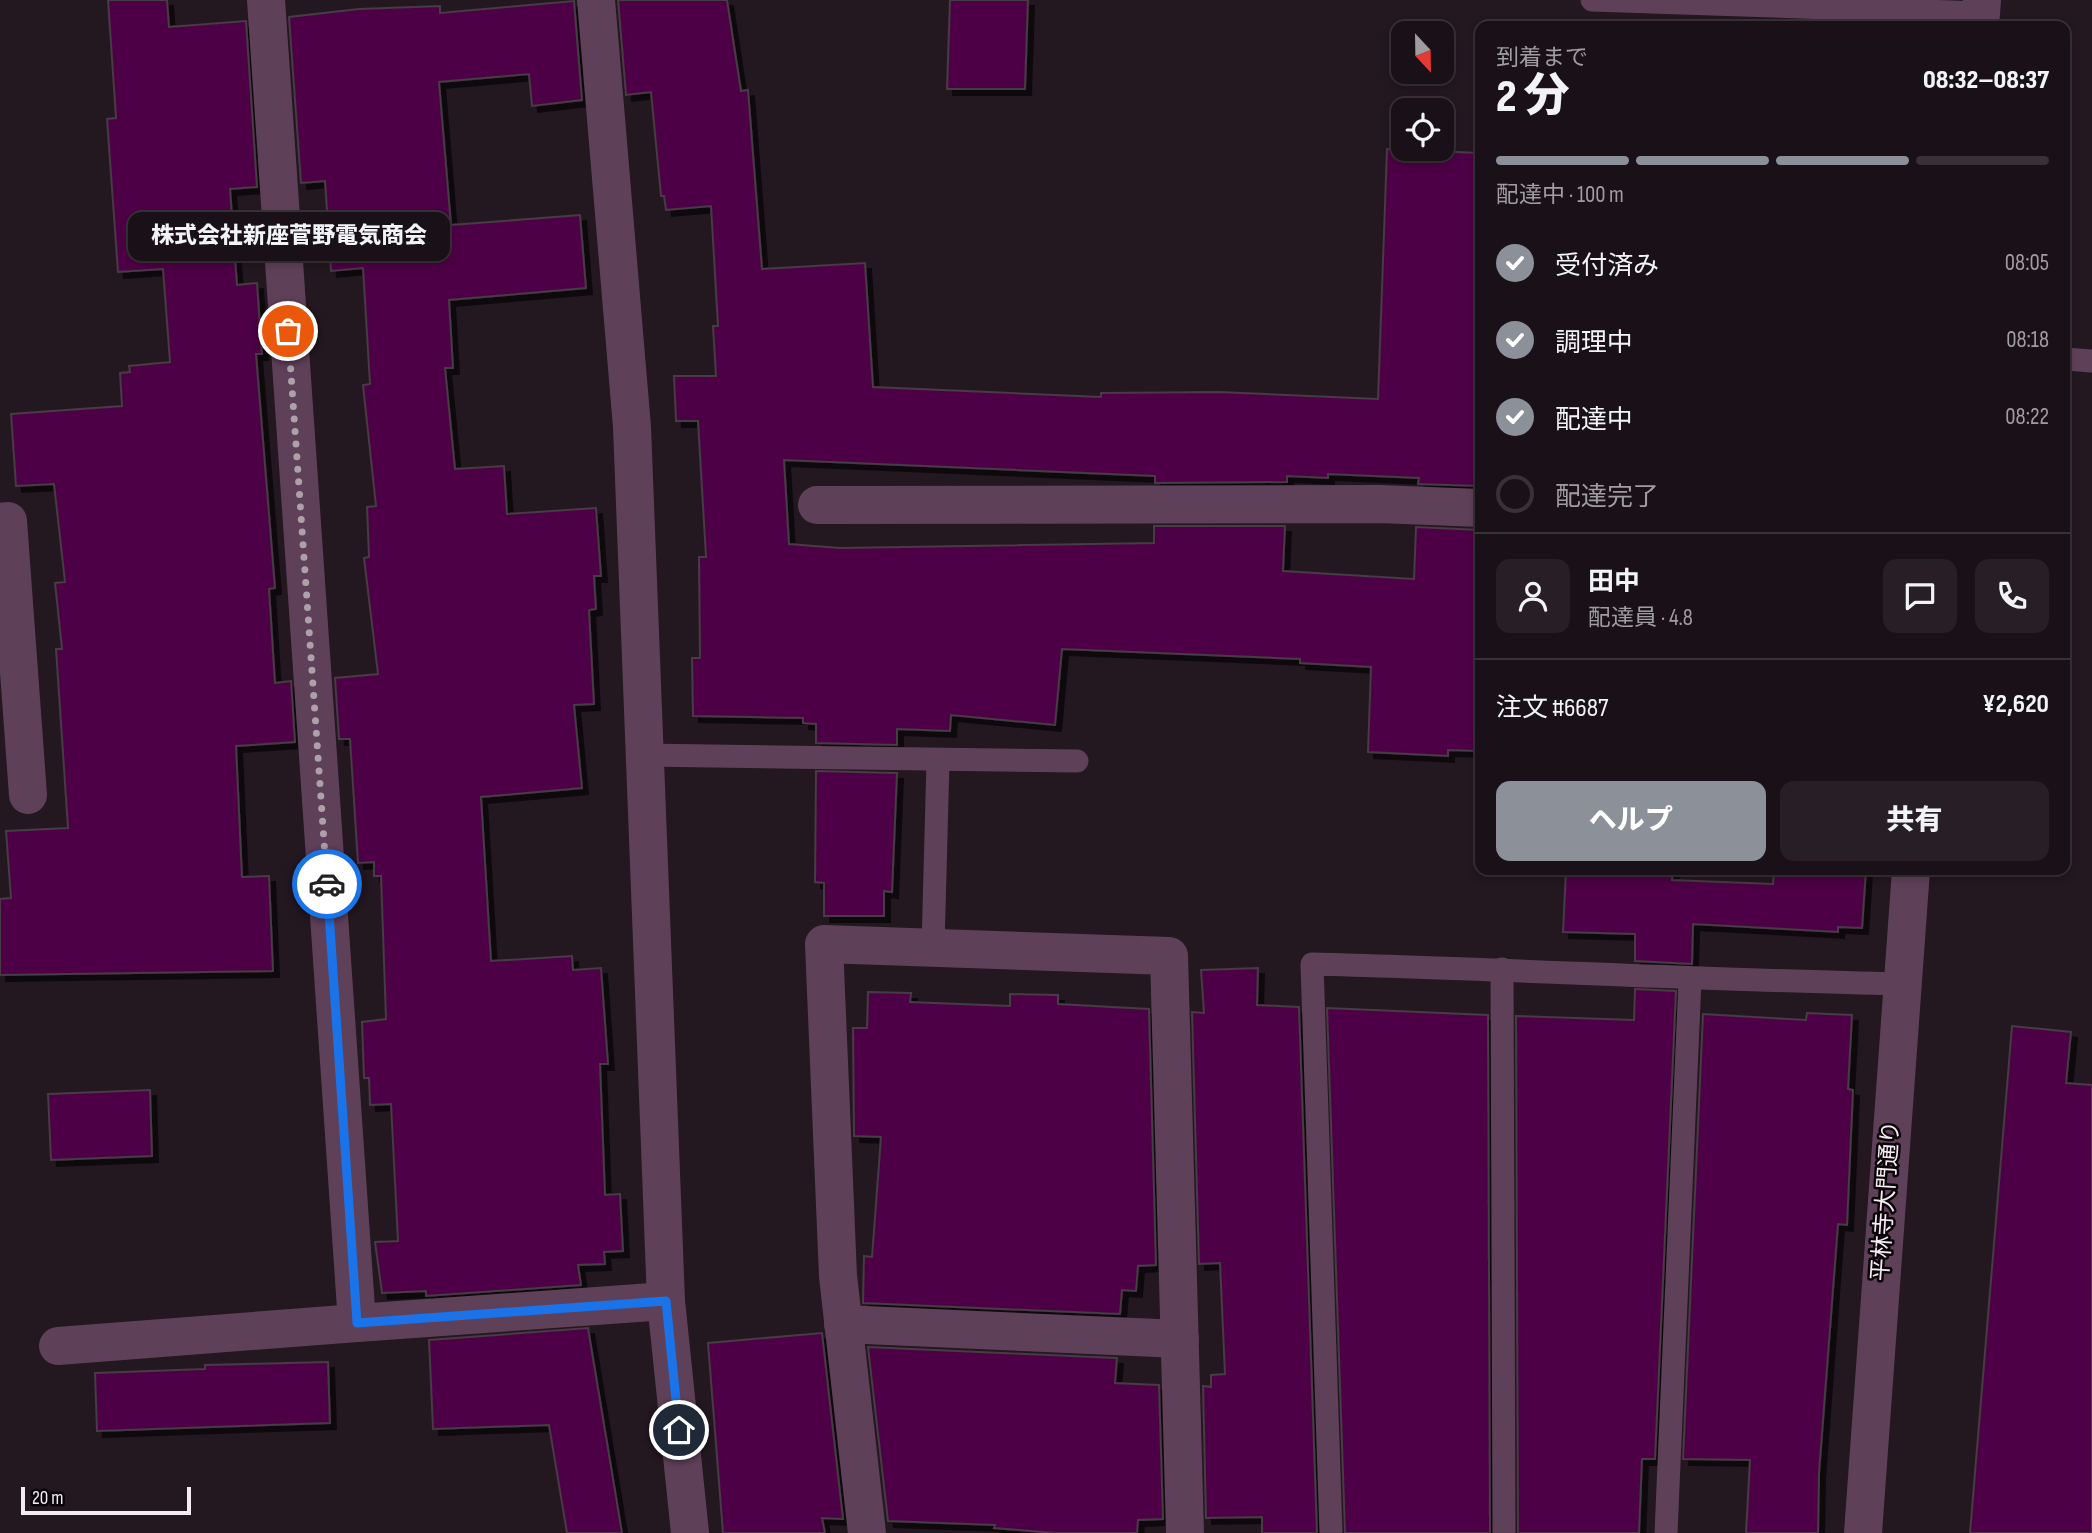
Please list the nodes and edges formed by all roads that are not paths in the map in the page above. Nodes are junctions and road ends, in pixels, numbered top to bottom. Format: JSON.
{"nodes":[{"id":1,"x":266,"y":0,"type":"edge"},
{"id":2,"x":596,"y":0,"type":"edge"},
{"id":3,"x":1592,"y":0,"type":"edge"},
{"id":4,"x":1981,"y":13,"type":"edge"},
{"id":5,"x":2070,"y":359,"type":"edge"},
{"id":6,"x":2092,"y":361,"type":"edge"},
{"id":7,"x":817,"y":505,"type":"dead end"},
{"id":8,"x":1475,"y":508,"type":"edge"},
{"id":9,"x":0,"y":522,"type":"edge"},
{"id":10,"x":643,"y":755,"type":"junction"},
{"id":11,"x":938,"y":761,"type":"junction"},
{"id":12,"x":1077,"y":761,"type":"dead end"},
{"id":13,"x":28,"y":795,"type":"dead end"},
{"id":14,"x":1911,"y":875,"type":"edge"},
{"id":15,"x":933,"y":947,"type":"junction"},
{"id":16,"x":1502,"y":969,"type":"junction"},
{"id":17,"x":1690,"y":980,"type":"junction"},
{"id":18,"x":1901,"y":984,"type":"junction"},
{"id":19,"x":666,"y":1301,"type":"junction"},
{"id":20,"x":357,"y":1323,"type":"junction"},
{"id":21,"x":843,"y":1324,"type":"junction"},
{"id":22,"x":1180,"y":1339,"type":"junction"},
{"id":23,"x":58,"y":1346,"type":"dead end"},
{"id":24,"x":690,"y":1533,"type":"edge"},
{"id":25,"x":867,"y":1533,"type":"edge"},
{"id":26,"x":1185,"y":1533,"type":"edge"},
{"id":27,"x":1331,"y":1533,"type":"edge"},
{"id":28,"x":1504,"y":1533,"type":"edge"},
{"id":29,"x":1666,"y":1533,"type":"edge"},
{"id":30,"x":1863,"y":1533,"type":"edge"}],
"edges":[{"from":1,"to":20,"type":"street"},
{"from":2,"to":10,"type":"street"},
{"from":3,"to":4,"type":"lane"},
{"from":5,"to":6,"type":"lane"},
{"from":7,"to":8,"type":"street"},
{"from":9,"to":13,"type":"street"},
{"from":10,"to":11,"type":"lane"},
{"from":10,"to":19,"type":"street"},
{"from":11,"to":12,"type":"lane"},
{"from":11,"to":15,"type":"lane"},
{"from":14,"to":18,"type":"street","name":"平林寺大門通り"},
{"from":15,"to":21,"type":"street"},
{"from":15,"to":22,"type":"street"},
{"from":16,"to":17,"type":"lane"},
{"from":16,"to":27,"type":"lane"},
{"from":16,"to":28,"type":"lane"},
{"from":17,"to":18,"type":"lane"},
{"from":17,"to":29,"type":"lane"},
{"from":18,"to":30,"type":"street","name":"平林寺大門通り"},
{"from":19,"to":20,"type":"street"},
{"from":19,"to":24,"type":"street"},
{"from":20,"to":23,"type":"street"},
{"from":21,"to":22,"type":"street"},
{"from":21,"to":25,"type":"street"},
{"from":22,"to":26,"type":"street"}]}
